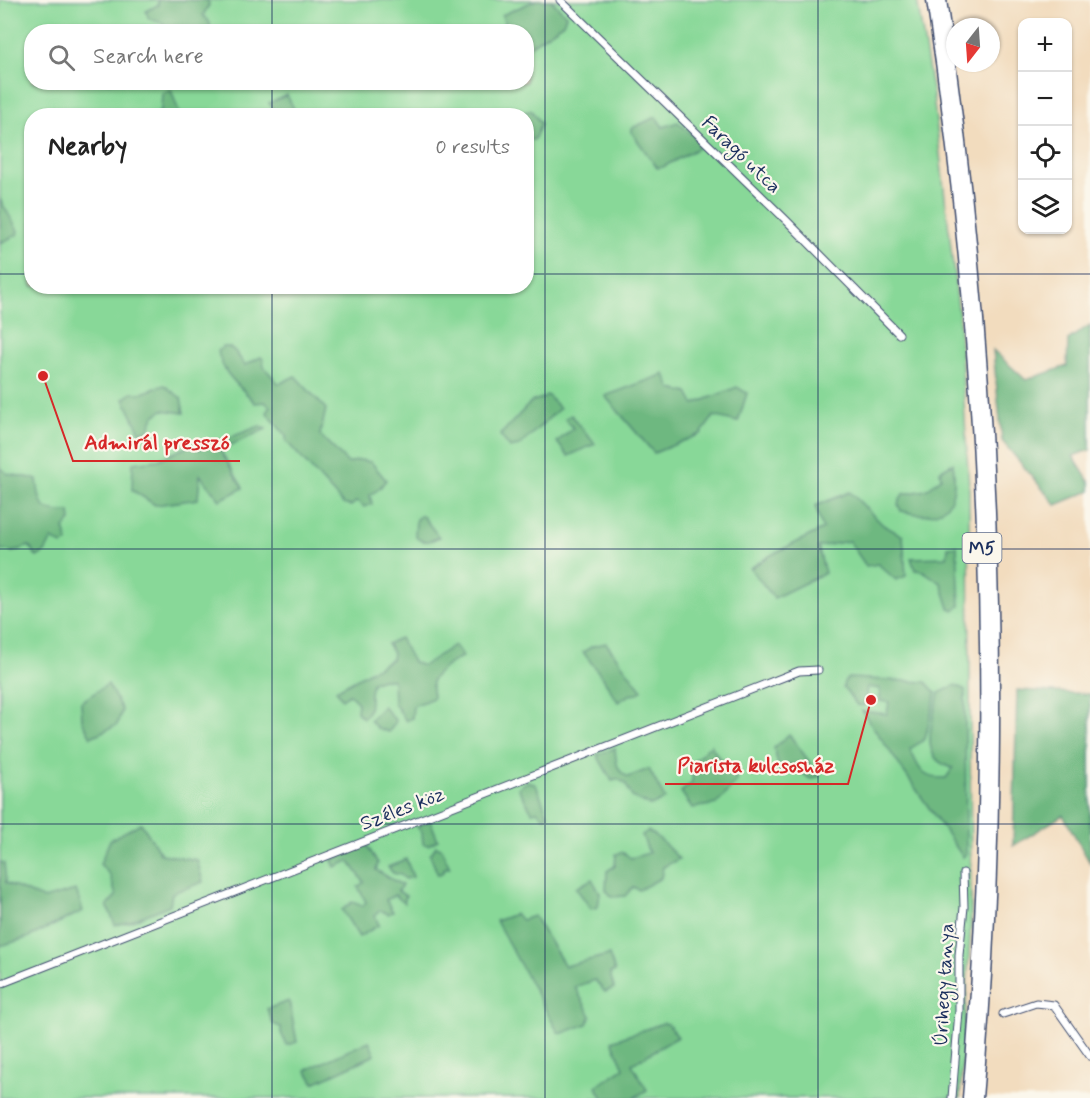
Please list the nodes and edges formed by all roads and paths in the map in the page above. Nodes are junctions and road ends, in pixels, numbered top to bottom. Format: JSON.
{"nodes":[{"id":1,"x":560,"y":0,"type":"edge"},
{"id":2,"x":932,"y":0,"type":"edge"},
{"id":3,"x":941,"y":0,"type":"edge"},
{"id":4,"x":899,"y":334,"type":"dead end"},
{"id":5,"x":818,"y":670,"type":"dead end"},
{"id":6,"x":963,"y":873,"type":"dead end"},
{"id":7,"x":0,"y":984,"type":"edge"},
{"id":8,"x":1003,"y":1014,"type":"dead end"},
{"id":9,"x":1090,"y":1056,"type":"edge"},
{"id":10,"x":952,"y":1098,"type":"edge"},
{"id":11,"x":968,"y":1098,"type":"edge"},
{"id":12,"x":977,"y":1098,"type":"edge"}],
"edges":[{"from":1,"to":4,"type":"street","name":"Faragó utca"},
{"from":2,"to":11,"type":"highway","number":"M5"},
{"from":3,"to":12,"type":"highway","number":"M5"},
{"from":5,"to":7,"type":"street","name":"Széles köz"},
{"from":6,"to":10,"type":"street","name":"Úrihegy tanya"},
{"from":8,"to":9,"type":"street"}]}
